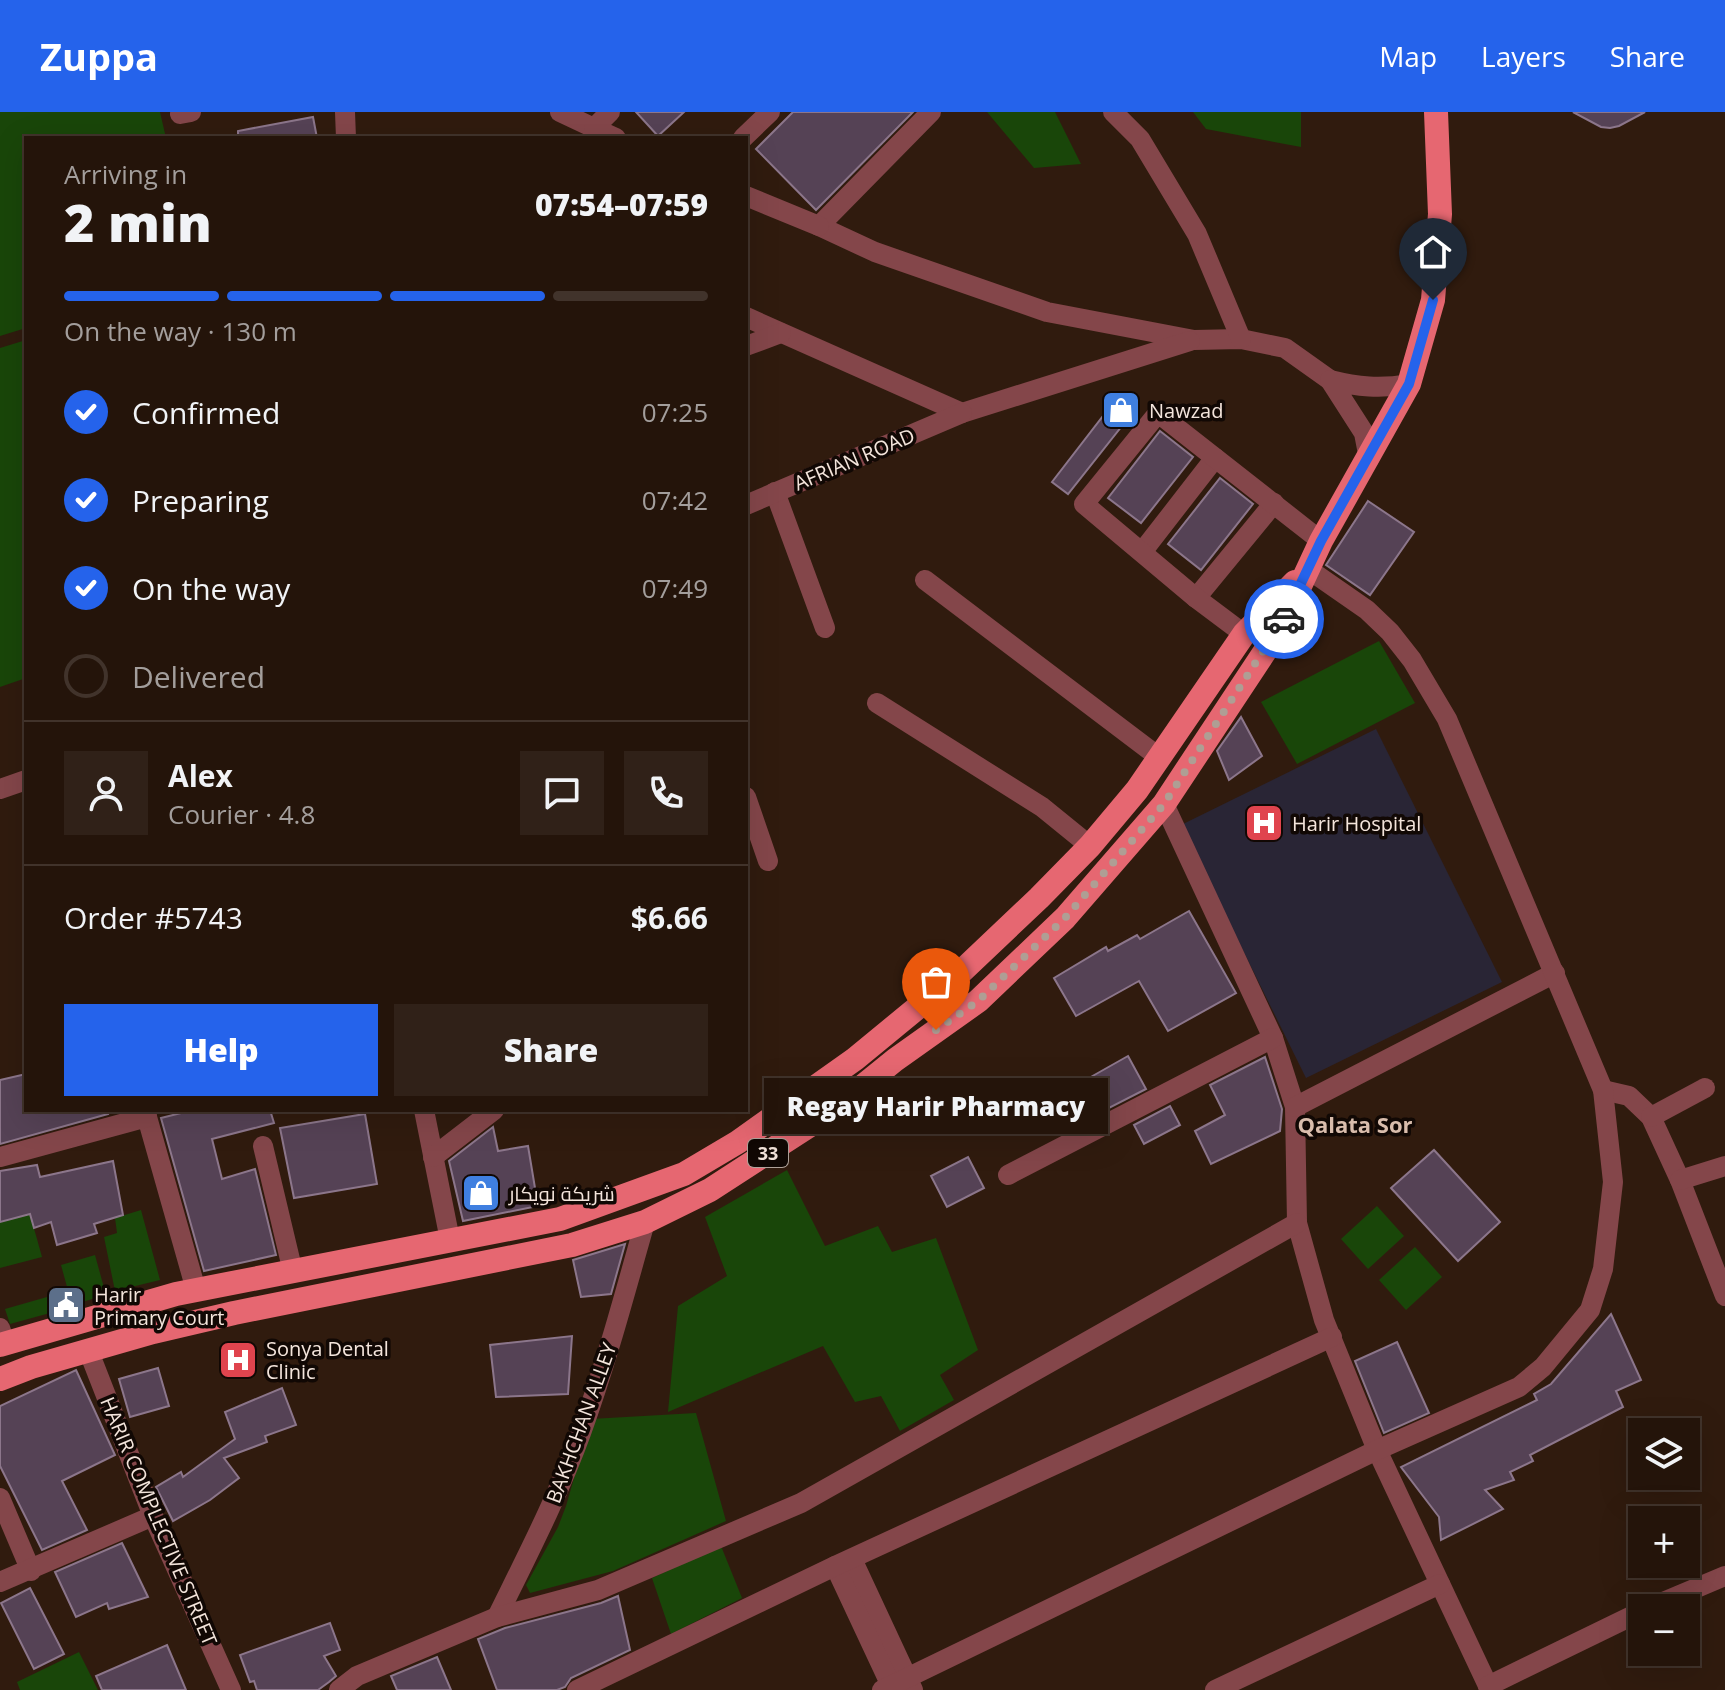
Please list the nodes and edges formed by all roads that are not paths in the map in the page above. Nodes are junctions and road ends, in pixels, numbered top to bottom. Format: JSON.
{"nodes":[{"id":1,"x":345,"y":112,"type":"edge"},
{"id":2,"x":560,"y":112,"type":"edge"},
{"id":3,"x":610,"y":112,"type":"edge"},
{"id":4,"x":770,"y":112,"type":"edge"},
{"id":5,"x":931,"y":112,"type":"edge"},
{"id":6,"x":1113,"y":112,"type":"edge"},
{"id":7,"x":1436,"y":112,"type":"edge"},
{"id":8,"x":594,"y":128,"type":"junction"},
{"id":9,"x":346,"y":136,"type":"edge"},
{"id":10,"x":612,"y":136,"type":"edge"},
{"id":11,"x":745,"y":136,"type":"edge"},
{"id":12,"x":748,"y":197,"type":"edge"},
{"id":13,"x":819,"y":226,"type":"junction"},
{"id":14,"x":748,"y":318,"type":"edge"},
{"id":15,"x":781,"y":333,"type":"junction"},
{"id":16,"x":1241,"y":339,"type":"junction"},
{"id":17,"x":1194,"y":340,"type":"junction"},
{"id":18,"x":748,"y":345,"type":"edge"},
{"id":19,"x":1330,"y":380,"type":"junction"},
{"id":20,"x":1409,"y":384,"type":"junction"},
{"id":21,"x":962,"y":413,"type":"junction"},
{"id":22,"x":1215,"y":458,"type":"junction"},
{"id":23,"x":1369,"y":459,"type":"junction"},
{"id":24,"x":775,"y":492,"type":"junction"},
{"id":25,"x":1274,"y":503,"type":"junction"},
{"id":26,"x":748,"y":504,"type":"edge"},
{"id":27,"x":1321,"y":541,"type":"junction"},
{"id":28,"x":1142,"y":552,"type":"junction"},
{"id":29,"x":1308,"y":569,"type":"junction"},
{"id":30,"x":925,"y":580,"type":"dead end"},
{"id":31,"x":1196,"y":598,"type":"junction"},
{"id":32,"x":825,"y":628,"type":"dead end"},
{"id":33,"x":1244,"y":634,"type":"junction"},
{"id":34,"x":877,"y":703,"type":"dead end"},
{"id":35,"x":1160,"y":758,"type":"junction"},
{"id":36,"x":24,"y":781,"type":"edge"},
{"id":37,"x":0,"y":789,"type":"edge"},
{"id":38,"x":748,"y":803,"type":"edge"},
{"id":39,"x":1164,"y":804,"type":"junction"},
{"id":40,"x":1090,"y":846,"type":"junction"},
{"id":41,"x":768,"y":861,"type":"dead end"},
{"id":42,"x":1555,"y":973,"type":"junction"},
{"id":43,"x":1273,"y":1038,"type":"junction"},
{"id":44,"x":1705,"y":1088,"type":"dead end"},
{"id":45,"x":1603,"y":1090,"type":"junction"},
{"id":46,"x":1295,"y":1107,"type":"junction"},
{"id":47,"x":424,"y":1112,"type":"edge"},
{"id":48,"x":491,"y":1112,"type":"edge"},
{"id":49,"x":146,"y":1114,"type":"edge"},
{"id":50,"x":1651,"y":1117,"type":"junction"},
{"id":51,"x":263,"y":1146,"type":"dead end"},
{"id":52,"x":0,"y":1157,"type":"edge"},
{"id":53,"x":433,"y":1157,"type":"junction"},
{"id":54,"x":1725,"y":1166,"type":"edge"},
{"id":55,"x":1008,"y":1175,"type":"dead end"},
{"id":56,"x":1680,"y":1180,"type":"junction"},
{"id":57,"x":645,"y":1222,"type":"junction"},
{"id":58,"x":1297,"y":1223,"type":"junction"},
{"id":59,"x":450,"y":1240,"type":"junction"},
{"id":60,"x":293,"y":1272,"type":"junction"},
{"id":61,"x":186,"y":1292,"type":"junction"},
{"id":62,"x":1725,"y":1296,"type":"edge"},
{"id":63,"x":187,"y":1325,"type":"junction"},
{"id":64,"x":1332,"y":1337,"type":"junction"},
{"id":65,"x":2,"y":1338,"type":"edge"},
{"id":66,"x":89,"y":1352,"type":"junction"},
{"id":67,"x":0,"y":1379,"type":"edge"},
{"id":68,"x":1377,"y":1450,"type":"junction"},
{"id":69,"x":0,"y":1498,"type":"edge"},
{"id":70,"x":153,"y":1516,"type":"junction"},
{"id":71,"x":843,"y":1562,"type":"junction"},
{"id":72,"x":31,"y":1571,"type":"junction"},
{"id":73,"x":1725,"y":1576,"type":"edge"},
{"id":74,"x":0,"y":1582,"type":"edge"},
{"id":75,"x":1440,"y":1584,"type":"junction"},
{"id":76,"x":1682,"y":1594,"type":"edge"},
{"id":77,"x":497,"y":1617,"type":"junction"},
{"id":78,"x":1628,"y":1618,"type":"edge"},
{"id":79,"x":897,"y":1687,"type":"edge"},
{"id":80,"x":1489,"y":1688,"type":"edge"},
{"id":81,"x":231,"y":1690,"type":"edge"},
{"id":82,"x":339,"y":1690,"type":"edge"},
{"id":83,"x":577,"y":1690,"type":"edge"},
{"id":84,"x":1215,"y":1690,"type":"edge"}],
"edges":[{"from":1,"to":9,"type":"street"},
{"from":2,"to":8,"type":"street"},
{"from":3,"to":8,"type":"street"},
{"from":4,"to":11,"type":"street"},
{"from":5,"to":13,"type":"street"},
{"from":6,"to":16,"type":"street"},
{"from":7,"to":20,"type":"main road","number":"33"},
{"from":8,"to":10,"type":"street"},
{"from":12,"to":13,"type":"street"},
{"from":13,"to":17,"type":"street"},
{"from":14,"to":15,"type":"street"},
{"from":15,"to":18,"type":"street"},
{"from":15,"to":21,"type":"street"},
{"from":16,"to":17,"type":"street"},
{"from":16,"to":19,"type":"street"},
{"from":17,"to":21,"type":"street","name":"AFRIAN ROAD"},
{"from":19,"to":20,"type":"street"},
{"from":19,"to":23,"type":"street"},
{"from":20,"to":23,"type":"main road","number":"33"},
{"from":21,"to":24,"type":"street","name":"AFRIAN ROAD"},
{"from":22,"to":25,"type":"street"},
{"from":22,"to":28,"type":"street"},
{"from":22,"to":28,"type":"street"},
{"from":23,"to":27,"type":"main road","number":"33"},
{"from":24,"to":26,"type":"street","name":"AFRIAN ROAD"},
{"from":24,"to":32,"type":"street"},
{"from":25,"to":27,"type":"street"},
{"from":25,"to":31,"type":"street"},
{"from":27,"to":29,"type":"main road","number":"33"},
{"from":28,"to":31,"type":"street"},
{"from":29,"to":33,"type":"main road","number":"33"},
{"from":29,"to":39,"type":"main road","number":"33"},
{"from":29,"to":42,"type":"street"},
{"from":30,"to":35,"type":"street"},
{"from":31,"to":33,"type":"street"},
{"from":33,"to":35,"type":"main road","number":"33"},
{"from":34,"to":40,"type":"street"},
{"from":35,"to":40,"type":"main road","number":"33"},
{"from":36,"to":37,"type":"street"},
{"from":38,"to":41,"type":"street"},
{"from":39,"to":43,"type":"street"},
{"from":39,"to":57,"type":"main road","number":"33"},
{"from":40,"to":59,"type":"main road","number":"33"},
{"from":42,"to":45,"type":"street"},
{"from":42,"to":46,"type":"street"},
{"from":43,"to":46,"type":"street"},
{"from":43,"to":55,"type":"street"},
{"from":44,"to":50,"type":"street"},
{"from":45,"to":50,"type":"street"},
{"from":45,"to":68,"type":"street"},
{"from":46,"to":58,"type":"street"},
{"from":47,"to":53,"type":"street"},
{"from":48,"to":53,"type":"street"},
{"from":49,"to":52,"type":"street"},
{"from":49,"to":61,"type":"street"},
{"from":50,"to":56,"type":"street"},
{"from":51,"to":60,"type":"street"},
{"from":53,"to":59,"type":"street"},
{"from":54,"to":56,"type":"street"},
{"from":56,"to":62,"type":"street"},
{"from":57,"to":63,"type":"main road","number":"33"},
{"from":57,"to":77,"type":"street","name":"BAKHCHAN ALLEY"},
{"from":58,"to":64,"type":"street"},
{"from":58,"to":77,"type":"street"},
{"from":59,"to":60,"type":"main road","number":"33"},
{"from":60,"to":61,"type":"main road","number":"33"},
{"from":61,"to":63,"type":"main road"},
{"from":61,"to":65,"type":"main road","number":"33"},
{"from":63,"to":66,"type":"main road","number":"33"},
{"from":64,"to":68,"type":"street"},
{"from":64,"to":71,"type":"street"},
{"from":66,"to":67,"type":"main road","number":"33"},
{"from":66,"to":70,"type":"street","name":"HARIR COMPLECTIVE STREET"},
{"from":68,"to":75,"type":"street"},
{"from":68,"to":79,"type":"street"},
{"from":69,"to":72,"type":"street"},
{"from":70,"to":72,"type":"street"},
{"from":70,"to":81,"type":"street","name":"HARIR COMPLECTIVE STREET"},
{"from":71,"to":79,"type":"street"},
{"from":71,"to":83,"type":"street"},
{"from":72,"to":74,"type":"street"},
{"from":73,"to":76,"type":"street"},
{"from":75,"to":80,"type":"street"},
{"from":75,"to":84,"type":"street"},
{"from":77,"to":82,"type":"street"},
{"from":78,"to":80,"type":"street"}]}
